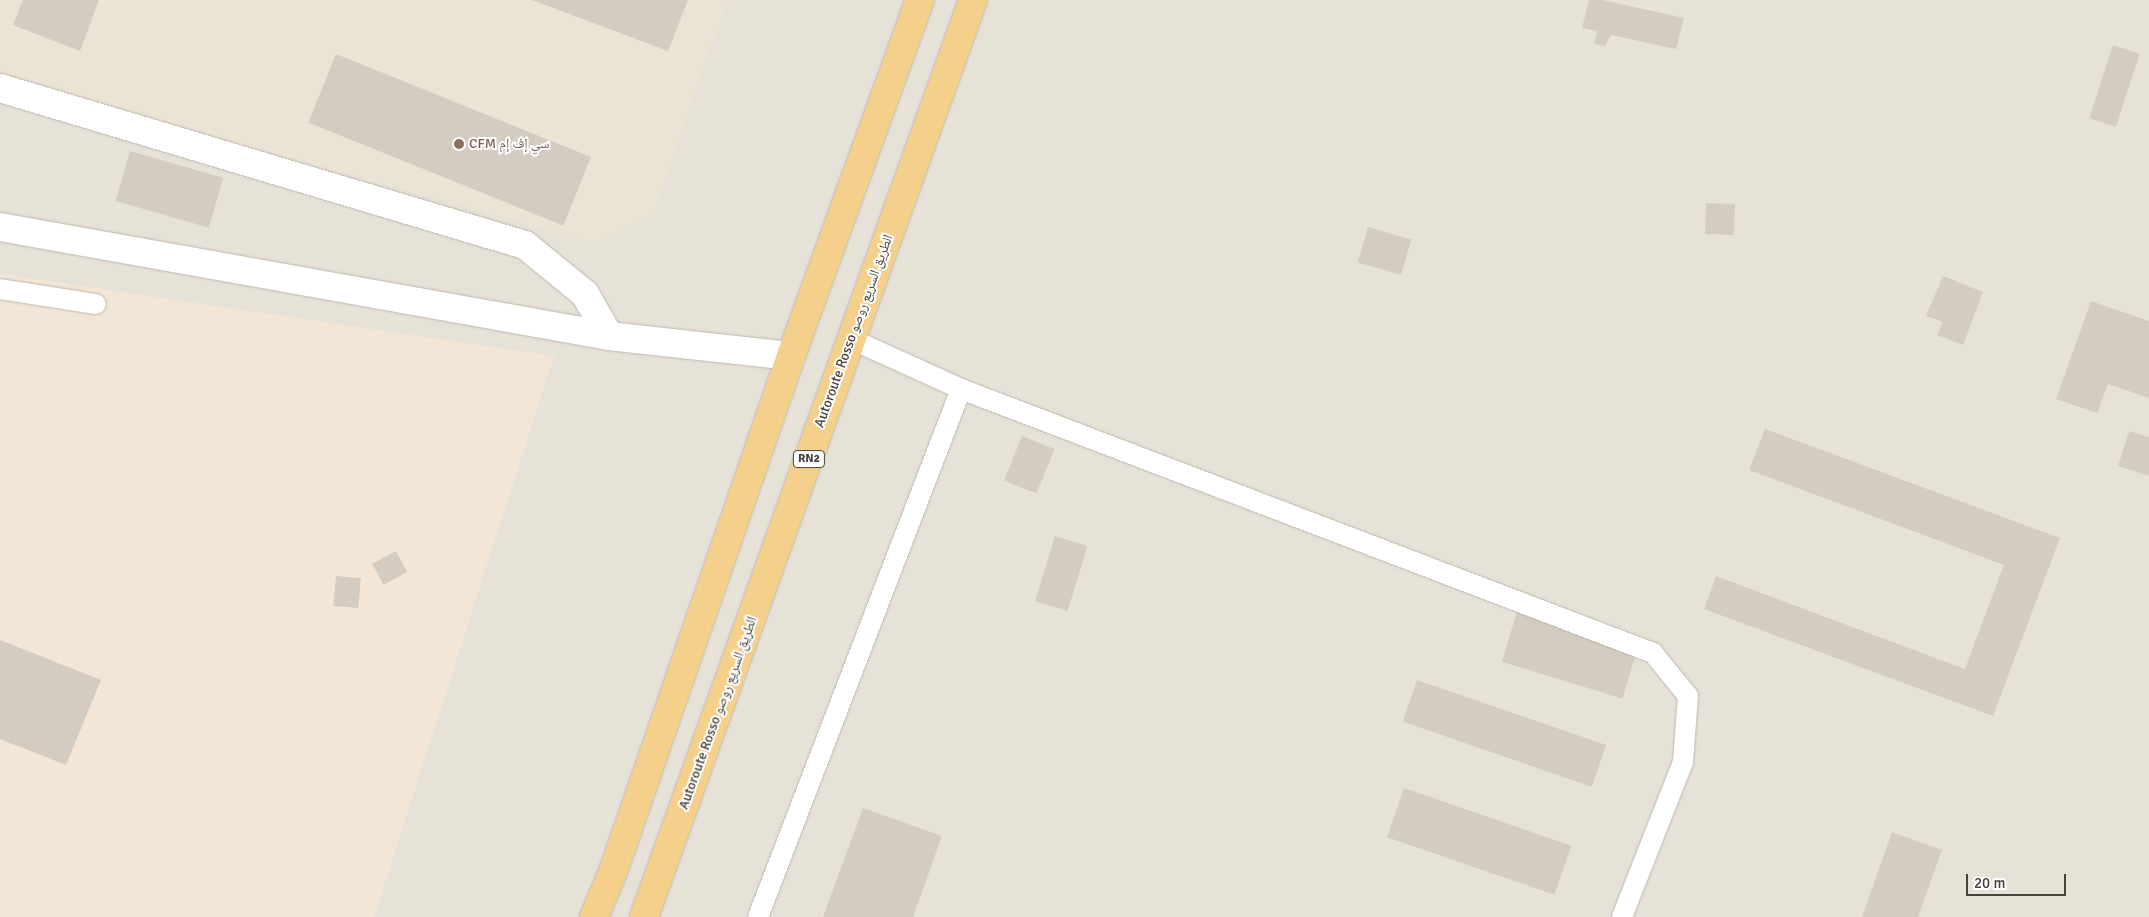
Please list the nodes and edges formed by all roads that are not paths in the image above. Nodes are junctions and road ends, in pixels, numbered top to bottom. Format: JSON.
{"nodes":[{"id":1,"x":920,"y":0,"type":"edge"},
{"id":2,"x":973,"y":0,"type":"edge"},
{"id":3,"x":0,"y":88,"type":"edge"},
{"id":4,"x":0,"y":226,"type":"edge"},
{"id":5,"x":0,"y":289,"type":"edge"},
{"id":6,"x":96,"y":304,"type":"dead end"},
{"id":7,"x":609,"y":336,"type":"junction"},
{"id":8,"x":852,"y":339,"type":"junction"},
{"id":9,"x":791,"y":356,"type":"junction"},
{"id":10,"x":961,"y":389,"type":"junction"},
{"id":11,"x":594,"y":917,"type":"edge"},
{"id":12,"x":644,"y":917,"type":"edge"},
{"id":13,"x":758,"y":917,"type":"edge"},
{"id":14,"x":1622,"y":917,"type":"edge"}],
"edges":[{"from":1,"to":9,"type":"highway"},
{"from":2,"to":8,"type":"highway","name":"Autoroute Rosso الطريق السريع روصو","number":"RN2"},
{"from":3,"to":7,"type":"street"},
{"from":4,"to":7,"type":"street"},
{"from":5,"to":6,"type":"lane"},
{"from":7,"to":9,"type":"street"},
{"from":8,"to":10,"type":"lane"},
{"from":8,"to":12,"type":"highway","name":"Autoroute Rosso الطريق السريع روصو","number":"RN2"},
{"from":9,"to":11,"type":"highway"},
{"from":10,"to":13,"type":"lane"},
{"from":10,"to":14,"type":"lane"}]}
